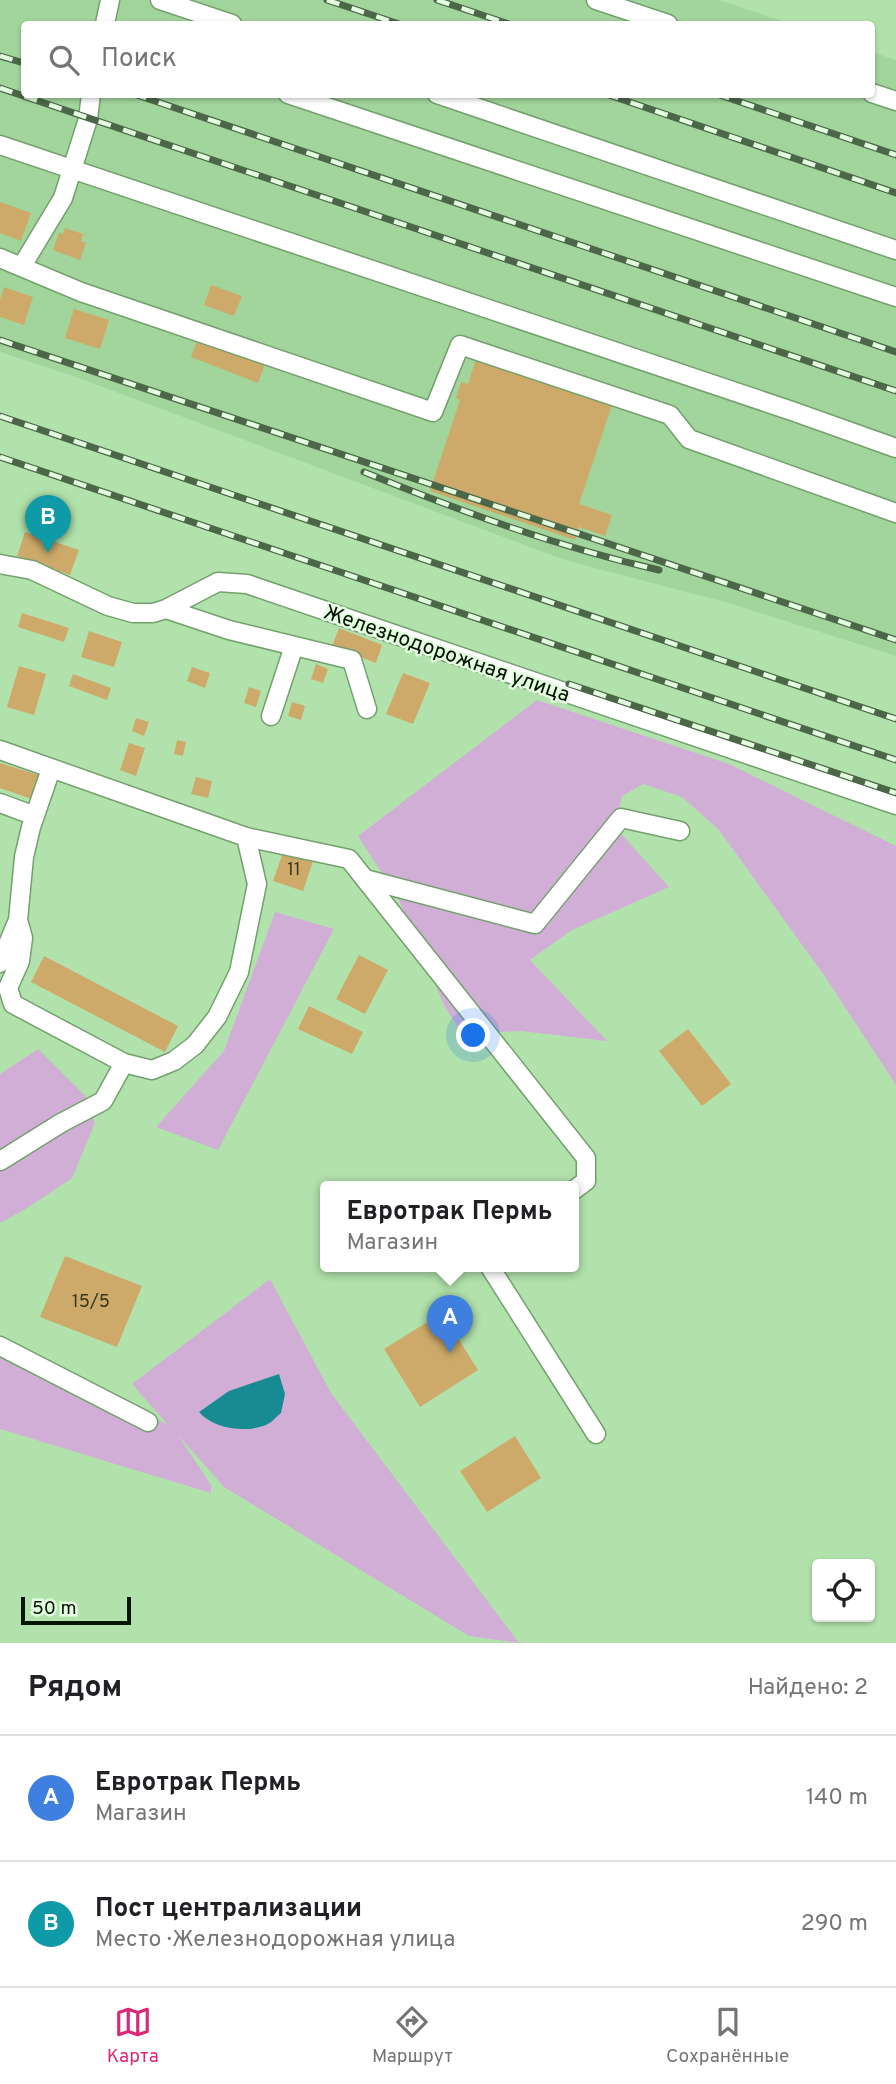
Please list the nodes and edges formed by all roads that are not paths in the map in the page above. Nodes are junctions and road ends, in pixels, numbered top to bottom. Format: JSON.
{"nodes":[{"id":1,"x":110,"y":0,"type":"edge"},
{"id":2,"x":160,"y":0,"type":"edge"},
{"id":3,"x":596,"y":0,"type":"edge"},
{"id":4,"x":106,"y":21,"type":"edge"},
{"id":5,"x":223,"y":21,"type":"edge"},
{"id":6,"x":659,"y":21,"type":"edge"},
{"id":7,"x":875,"y":94,"type":"edge"},
{"id":8,"x":91,"y":98,"type":"edge"},
{"id":9,"x":300,"y":98,"type":"edge"},
{"id":10,"x":450,"y":98,"type":"edge"},
{"id":11,"x":896,"y":101,"type":"edge"},
{"id":12,"x":0,"y":145,"type":"edge"},
{"id":13,"x":72,"y":169,"type":"junction"},
{"id":14,"x":896,"y":250,"type":"edge"},
{"id":15,"x":0,"y":258,"type":"edge"},
{"id":16,"x":22,"y":266,"type":"junction"},
{"id":17,"x":896,"y":298,"type":"edge"},
{"id":18,"x":896,"y":448,"type":"edge"},
{"id":19,"x":896,"y":513,"type":"edge"},
{"id":20,"x":0,"y":564,"type":"edge"},
{"id":21,"x":166,"y":609,"type":"junction"},
{"id":22,"x":294,"y":646,"type":"junction"},
{"id":23,"x":367,"y":709,"type":"dead end"},
{"id":24,"x":271,"y":716,"type":"dead end"},
{"id":25,"x":0,"y":750,"type":"edge"},
{"id":26,"x":51,"y":769,"type":"junction"},
{"id":27,"x":0,"y":803,"type":"edge"},
{"id":28,"x":896,"y":805,"type":"edge"},
{"id":29,"x":35,"y":816,"type":"junction"},
{"id":30,"x":680,"y":831,"type":"dead end"},
{"id":31,"x":246,"y":837,"type":"junction"},
{"id":32,"x":365,"y":879,"type":"junction"},
{"id":33,"x":18,"y":920,"type":"junction"},
{"id":34,"x":0,"y":963,"type":"edge"},
{"id":35,"x":124,"y":1063,"type":"junction"},
{"id":36,"x":0,"y":1161,"type":"edge"},
{"id":37,"x":579,"y":1186,"type":"edge"},
{"id":38,"x":493,"y":1272,"type":"edge"},
{"id":39,"x":0,"y":1346,"type":"edge"},
{"id":40,"x":148,"y":1422,"type":"dead end"},
{"id":41,"x":596,"y":1434,"type":"dead end"}],
"edges":[{"from":1,"to":4,"type":"street"},
{"from":2,"to":5,"type":"street"},
{"from":3,"to":6,"type":"street"},
{"from":7,"to":11,"type":"street"},
{"from":8,"to":13,"type":"street"},
{"from":9,"to":17,"type":"street"},
{"from":10,"to":14,"type":"street"},
{"from":12,"to":13,"type":"street"},
{"from":13,"to":16,"type":"street"},
{"from":13,"to":18,"type":"street"},
{"from":15,"to":16,"type":"street"},
{"from":16,"to":19,"type":"street"},
{"from":20,"to":21,"type":"street","name":"Железнодорожная улица"},
{"from":21,"to":22,"type":"street"},
{"from":21,"to":28,"type":"street","name":"Железнодорожная улица"},
{"from":22,"to":23,"type":"street"},
{"from":22,"to":24,"type":"street"},
{"from":25,"to":26,"type":"street"},
{"from":26,"to":29,"type":"street"},
{"from":26,"to":31,"type":"street"},
{"from":27,"to":29,"type":"street"},
{"from":29,"to":33,"type":"street"},
{"from":30,"to":32,"type":"street"},
{"from":31,"to":32,"type":"street"},
{"from":31,"to":35,"type":"street"},
{"from":32,"to":37,"type":"street"},
{"from":33,"to":34,"type":"street"},
{"from":33,"to":35,"type":"street"},
{"from":35,"to":36,"type":"street"},
{"from":38,"to":41,"type":"street"},
{"from":39,"to":40,"type":"street"}]}
